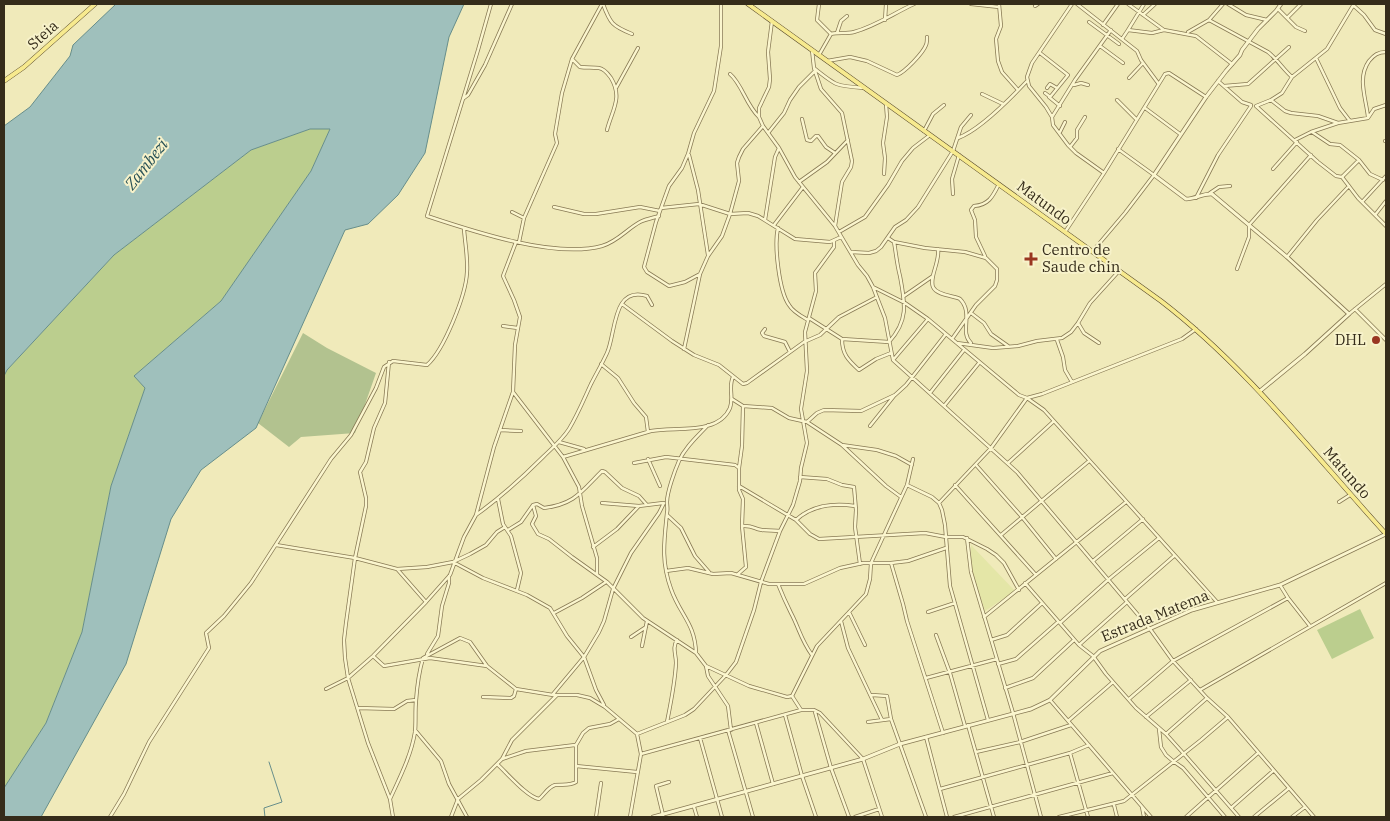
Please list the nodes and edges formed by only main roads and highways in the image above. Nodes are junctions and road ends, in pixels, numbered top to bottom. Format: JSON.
{"nodes":[{"id":1,"x":95,"y":4,"type":"edge"},
{"id":2,"x":751,"y":5,"type":"edge"},
{"id":3,"x":4,"y":81,"type":"edge"},
{"id":4,"x":1386,"y":534,"type":"edge"}],
"edges":[{"from":1,"to":3,"type":"main road","name":"Steia"},
{"from":2,"to":4,"type":"main road","name":"Matundo"}]}
